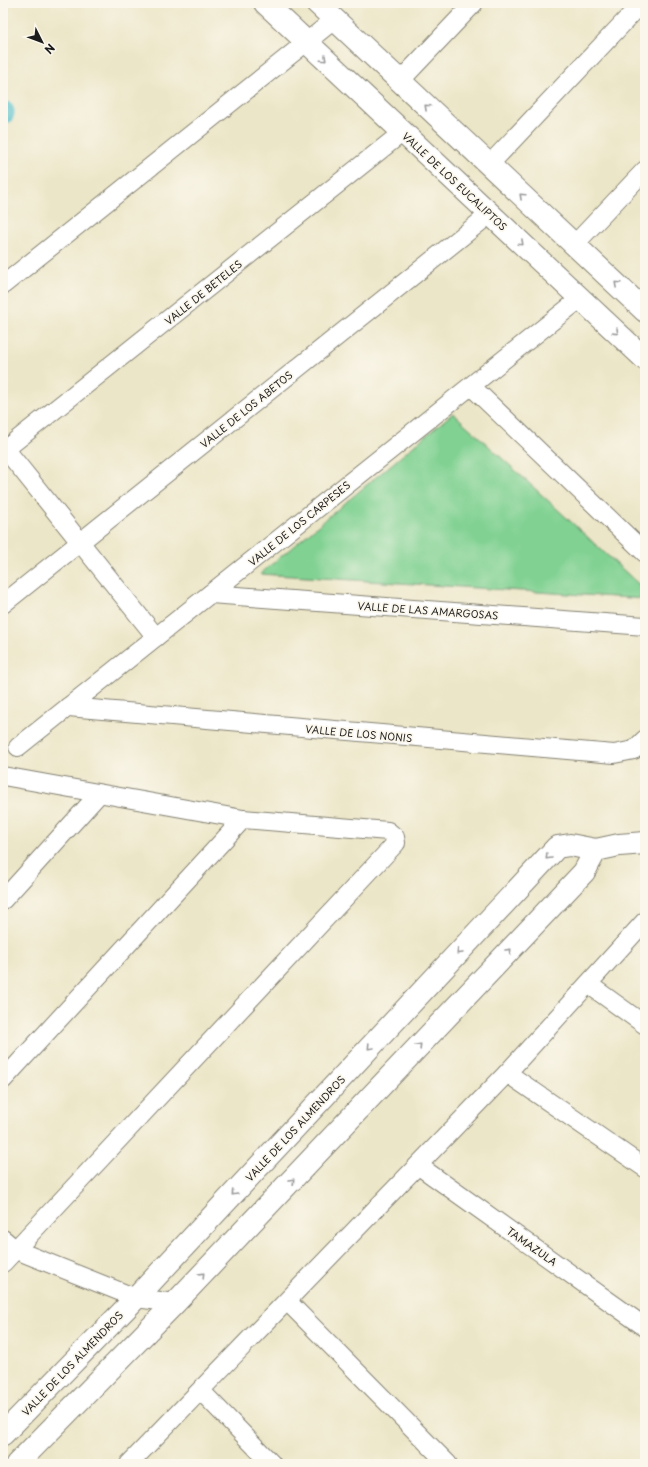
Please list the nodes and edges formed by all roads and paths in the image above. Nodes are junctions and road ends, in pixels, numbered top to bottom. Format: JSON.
{"nodes":[{"id":1,"x":265,"y":3,"type":"edge"},
{"id":2,"x":317,"y":3,"type":"edge"},
{"id":3,"x":474,"y":3,"type":"edge"},
{"id":4,"x":642,"y":3,"type":"edge"},
{"id":5,"x":334,"y":20,"type":"junction"},
{"id":6,"x":306,"y":43,"type":"junction"},
{"id":7,"x":400,"y":81,"type":"junction"},
{"id":8,"x":403,"y":132,"type":"junction"},
{"id":9,"x":489,"y":165,"type":"junction"},
{"id":10,"x":645,"y":170,"type":"edge"},
{"id":11,"x":490,"y":214,"type":"junction"},
{"id":12,"x":574,"y":245,"type":"junction"},
{"id":13,"x":3,"y":285,"type":"edge"},
{"id":14,"x":581,"y":298,"type":"junction"},
{"id":15,"x":645,"y":311,"type":"edge"},
{"id":16,"x":645,"y":360,"type":"edge"},
{"id":17,"x":471,"y":386,"type":"junction"},
{"id":18,"x":4,"y":448,"type":"edge"},
{"id":19,"x":80,"y":542,"type":"junction"},
{"id":20,"x":645,"y":553,"type":"edge"},
{"id":21,"x":210,"y":594,"type":"junction"},
{"id":22,"x":3,"y":604,"type":"edge"},
{"id":23,"x":645,"y":626,"type":"edge"},
{"id":24,"x":156,"y":637,"type":"junction"},
{"id":25,"x":68,"y":708,"type":"junction"},
{"id":26,"x":18,"y":747,"type":"dead end"},
{"id":27,"x":641,"y":749,"type":"edge"},
{"id":28,"x":3,"y":776,"type":"edge"},
{"id":29,"x":99,"y":794,"type":"junction"},
{"id":30,"x":243,"y":819,"type":"junction"},
{"id":31,"x":645,"y":844,"type":"edge"},
{"id":32,"x":596,"y":850,"type":"junction"},
{"id":33,"x":3,"y":900,"type":"edge"},
{"id":34,"x":645,"y":921,"type":"edge"},
{"id":35,"x":588,"y":984,"type":"junction"},
{"id":36,"x":645,"y":1025,"type":"edge"},
{"id":37,"x":507,"y":1073,"type":"junction"},
{"id":38,"x":3,"y":1080,"type":"edge"},
{"id":39,"x":419,"y":1166,"type":"junction"},
{"id":40,"x":645,"y":1168,"type":"edge"},
{"id":41,"x":9,"y":1244,"type":"edge"},
{"id":42,"x":3,"y":1263,"type":"edge"},
{"id":43,"x":136,"y":1298,"type":"junction"},
{"id":44,"x":288,"y":1302,"type":"junction"},
{"id":45,"x":175,"y":1303,"type":"junction"},
{"id":46,"x":645,"y":1327,"type":"edge"},
{"id":47,"x":201,"y":1391,"type":"junction"},
{"id":48,"x":3,"y":1434,"type":"edge"},
{"id":49,"x":18,"y":1464,"type":"edge"},
{"id":50,"x":129,"y":1464,"type":"edge"},
{"id":51,"x":272,"y":1464,"type":"edge"},
{"id":52,"x":448,"y":1464,"type":"edge"}],
"edges":[{"from":1,"to":6,"type":"street","name":"VALLE DE LOS EUCALIPTOS"},
{"from":2,"to":5,"type":"street"},
{"from":3,"to":7,"type":"street"},
{"from":4,"to":9,"type":"street"},
{"from":5,"to":6,"type":"street"},
{"from":5,"to":7,"type":"street"},
{"from":6,"to":8,"type":"street","name":"VALLE DE LOS EUCALIPTOS","one_way":true},
{"from":6,"to":13,"type":"street"},
{"from":9,"to":7,"type":"street","one_way":true},
{"from":8,"to":11,"type":"street","name":"VALLE DE LOS EUCALIPTOS"},
{"from":8,"to":18,"type":"street","name":"VALLE DE BETELES"},
{"from":12,"to":9,"type":"street","one_way":true},
{"from":10,"to":12,"type":"street"},
{"from":11,"to":14,"type":"street","name":"VALLE DE LOS EUCALIPTOS","one_way":true},
{"from":11,"to":19,"type":"street","name":"VALLE DE LOS ABETOS"},
{"from":15,"to":12,"type":"street","one_way":true},
{"from":14,"to":16,"type":"street","name":"VALLE DE LOS EUCALIPTOS","one_way":true},
{"from":14,"to":17,"type":"street","name":"VALLE DE LOS CARPESES"},
{"from":17,"to":20,"type":"street"},
{"from":17,"to":21,"type":"street","name":"VALLE DE LOS CARPESES"},
{"from":18,"to":19,"type":"street"},
{"from":19,"to":22,"type":"street","name":"VALLE DE LOS ABETOS"},
{"from":19,"to":24,"type":"street"},
{"from":21,"to":23,"type":"street","name":"VALLE DE LAS AMARGOSAS"},
{"from":21,"to":24,"type":"street","name":"VALLE DE LOS CARPESES"},
{"from":24,"to":25,"type":"street","name":"VALLE DE LOS CARPESES"},
{"from":25,"to":26,"type":"street","name":"VALLE DE LOS CARPESES"},
{"from":25,"to":27,"type":"street","name":"VALLE DE LOS NONIS"},
{"from":28,"to":29,"type":"street"},
{"from":29,"to":30,"type":"street"},
{"from":29,"to":33,"type":"street"},
{"from":30,"to":38,"type":"street"},
{"from":30,"to":41,"type":"street"},
{"from":31,"to":32,"type":"street","name":"VALLE DE LOS ALMENDROS"},
{"from":32,"to":43,"type":"street","name":"VALLE DE LOS ALMENDROS","one_way":true},
{"from":45,"to":32,"type":"street","one_way":true},
{"from":34,"to":35,"type":"street"},
{"from":35,"to":36,"type":"street"},
{"from":35,"to":37,"type":"street"},
{"from":37,"to":39,"type":"street"},
{"from":37,"to":40,"type":"street"},
{"from":39,"to":44,"type":"street"},
{"from":39,"to":46,"type":"street","name":"TAMAZULA"},
{"from":41,"to":42,"type":"street"},
{"from":41,"to":43,"type":"street"},
{"from":43,"to":45,"type":"street"},
{"from":43,"to":48,"type":"street","name":"VALLE DE LOS ALMENDROS"},
{"from":44,"to":47,"type":"street"},
{"from":44,"to":52,"type":"street"},
{"from":45,"to":49,"type":"street"},
{"from":47,"to":50,"type":"street"},
{"from":47,"to":51,"type":"street"}]}
